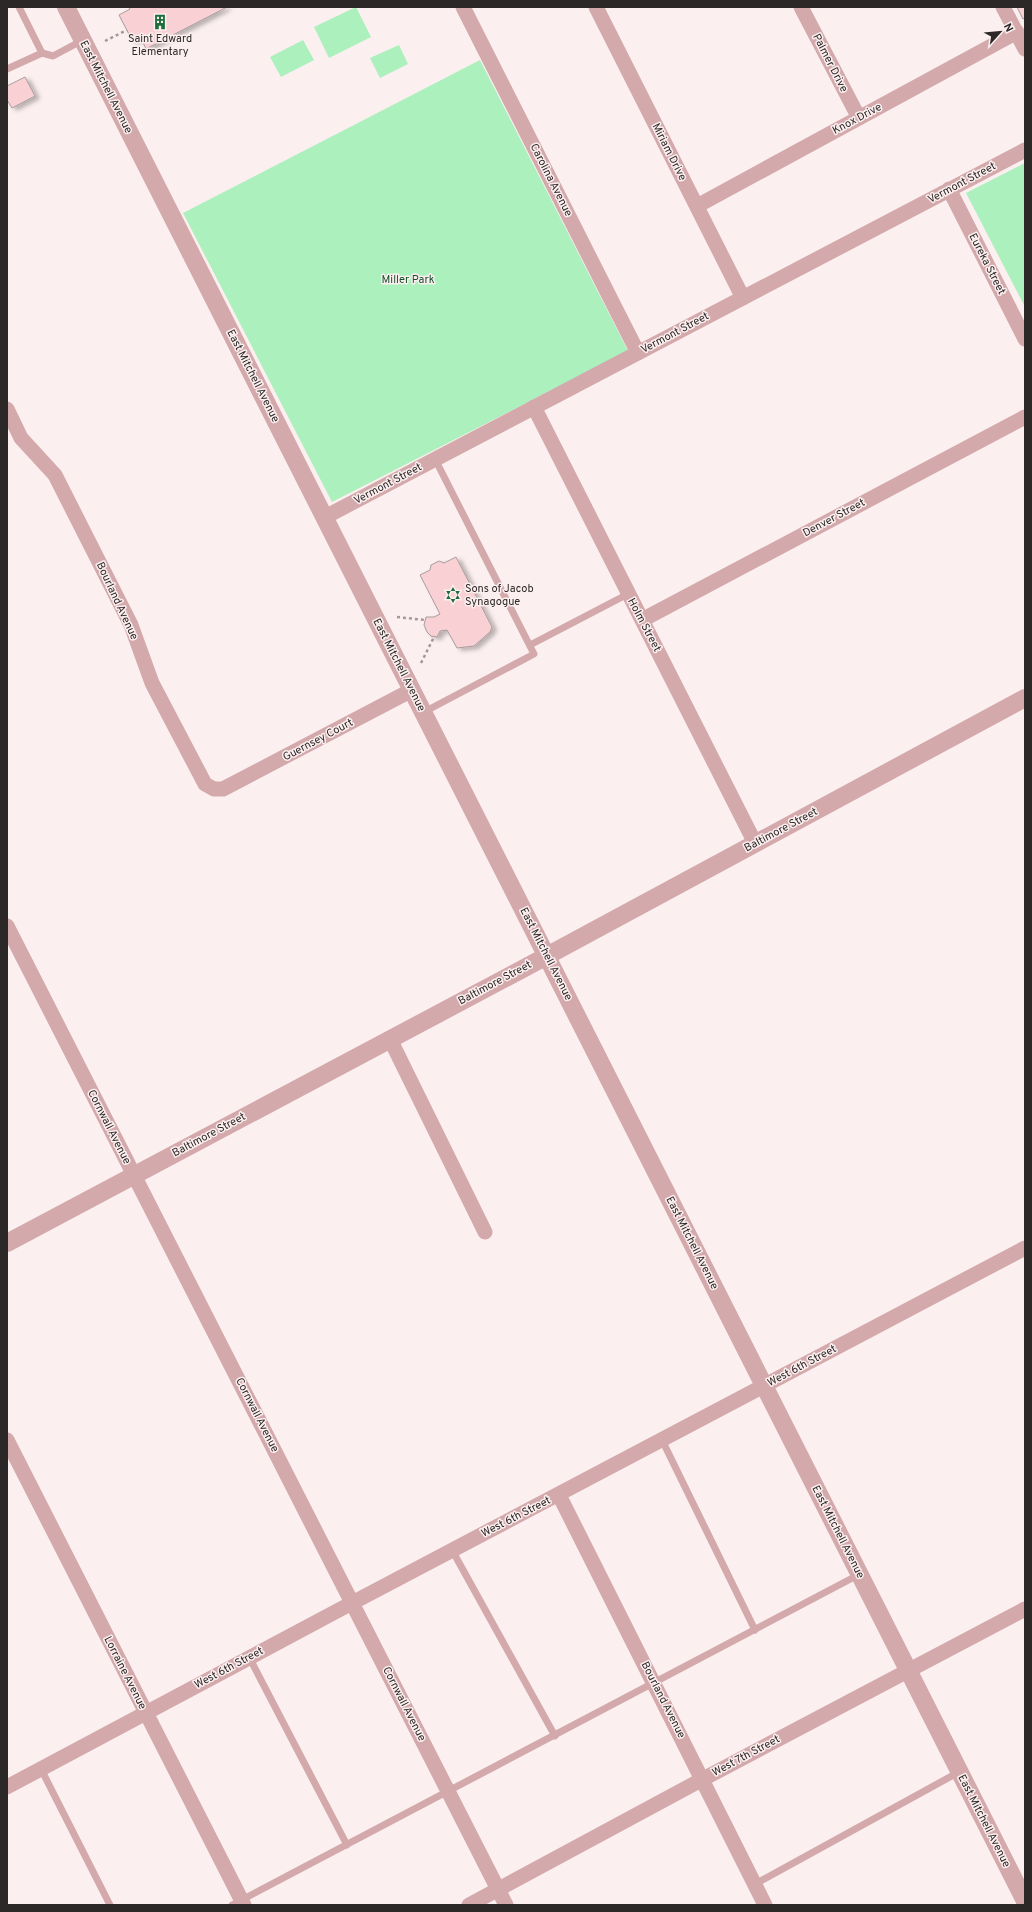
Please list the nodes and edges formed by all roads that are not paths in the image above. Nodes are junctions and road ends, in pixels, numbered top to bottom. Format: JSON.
{"nodes":[{"id":1,"x":18,"y":7,"type":"edge"},
{"id":2,"x":464,"y":7,"type":"edge"},
{"id":3,"x":596,"y":7,"type":"edge"},
{"id":4,"x":801,"y":7,"type":"edge"},
{"id":5,"x":1003,"y":7,"type":"edge"},
{"id":6,"x":70,"y":9,"type":"edge"},
{"id":7,"x":1017,"y":32,"type":"junction"},
{"id":8,"x":83,"y":40,"type":"junction"},
{"id":9,"x":1025,"y":49,"type":"edge"},
{"id":10,"x":42,"y":53,"type":"junction"},
{"id":11,"x":7,"y":69,"type":"edge"},
{"id":12,"x":859,"y":118,"type":"junction"},
{"id":13,"x":1025,"y":150,"type":"edge"},
{"id":14,"x":949,"y":190,"type":"junction"},
{"id":15,"x":697,"y":206,"type":"junction"},
{"id":16,"x":743,"y":298,"type":"junction"},
{"id":17,"x":1025,"y":339,"type":"edge"},
{"id":18,"x":638,"y":353,"type":"junction"},
{"id":19,"x":534,"y":407,"type":"junction"},
{"id":20,"x":7,"y":410,"type":"edge"},
{"id":21,"x":1025,"y":417,"type":"edge"},
{"id":22,"x":434,"y":459,"type":"junction"},
{"id":23,"x":325,"y":517,"type":"junction"},
{"id":24,"x":628,"y":594,"type":"junction"},
{"id":25,"x":642,"y":620,"type":"junction"},
{"id":26,"x":530,"y":645,"type":"junction"},
{"id":27,"x":412,"y":690,"type":"junction"},
{"id":28,"x":1025,"y":698,"type":"edge"},
{"id":29,"x":423,"y":712,"type":"junction"},
{"id":30,"x":223,"y":789,"type":"joint"},
{"id":31,"x":756,"y":843,"type":"junction"},
{"id":32,"x":7,"y":926,"type":"edge"},
{"id":33,"x":547,"y":956,"type":"junction"},
{"id":34,"x":390,"y":1039,"type":"junction"},
{"id":35,"x":134,"y":1175,"type":"junction"},
{"id":36,"x":485,"y":1232,"type":"dead end"},
{"id":37,"x":8,"y":1240,"type":"edge"},
{"id":38,"x":1025,"y":1248,"type":"edge"},
{"id":39,"x":765,"y":1386,"type":"junction"},
{"id":40,"x":7,"y":1440,"type":"edge"},
{"id":41,"x":662,"y":1440,"type":"junction"},
{"id":42,"x":559,"y":1495,"type":"junction"},
{"id":43,"x":452,"y":1550,"type":"junction"},
{"id":44,"x":860,"y":1574,"type":"junction"},
{"id":45,"x":352,"y":1602,"type":"junction"},
{"id":46,"x":1025,"y":1609,"type":"edge"},
{"id":47,"x":755,"y":1630,"type":"junction"},
{"id":48,"x":249,"y":1658,"type":"junction"},
{"id":49,"x":908,"y":1670,"type":"junction"},
{"id":50,"x":654,"y":1684,"type":"junction"},
{"id":51,"x":146,"y":1712,"type":"junction"},
{"id":52,"x":555,"y":1736,"type":"junction"},
{"id":53,"x":41,"y":1769,"type":"junction"},
{"id":54,"x":959,"y":1772,"type":"junction"},
{"id":55,"x":703,"y":1779,"type":"junction"},
{"id":56,"x":7,"y":1787,"type":"edge"},
{"id":57,"x":449,"y":1792,"type":"junction"},
{"id":58,"x":347,"y":1845,"type":"junction"},
{"id":59,"x":755,"y":1884,"type":"junction"},
{"id":60,"x":498,"y":1890,"type":"junction"},
{"id":61,"x":1025,"y":1900,"type":"edge"},
{"id":62,"x":239,"y":1903,"type":"edge"},
{"id":63,"x":110,"y":1905,"type":"edge"},
{"id":64,"x":469,"y":1905,"type":"edge"},
{"id":65,"x":506,"y":1905,"type":"edge"},
{"id":66,"x":766,"y":1905,"type":"edge"}],
"edges":[{"from":1,"to":10,"type":"lane"},
{"from":2,"to":18,"type":"street","name":"Carolina Avenue"},
{"from":3,"to":15,"type":"street","name":"Miriam Drive"},
{"from":4,"to":12,"type":"street","name":"Palmer Drive"},
{"from":5,"to":7,"type":"street"},
{"from":6,"to":8,"type":"street","name":"East Mitchell Avenue"},
{"from":7,"to":9,"type":"street"},
{"from":7,"to":12,"type":"street","name":"Knox Drive"},
{"from":8,"to":10,"type":"lane"},
{"from":8,"to":23,"type":"street","name":"East Mitchell Avenue"},
{"from":10,"to":11,"type":"lane"},
{"from":12,"to":15,"type":"street","name":"Knox Drive"},
{"from":13,"to":14,"type":"street","name":"Vermont Street"},
{"from":14,"to":16,"type":"street","name":"Vermont Street"},
{"from":14,"to":17,"type":"street","name":"Eureka Street"},
{"from":15,"to":16,"type":"street","name":"Miriam Drive"},
{"from":16,"to":18,"type":"street","name":"Vermont Street"},
{"from":18,"to":19,"type":"street","name":"Vermont Street"},
{"from":19,"to":22,"type":"street","name":"Vermont Street"},
{"from":19,"to":24,"type":"street","name":"Holm Street"},
{"from":20,"to":30,"type":"street","name":"Bourland Avenue"},
{"from":21,"to":25,"type":"street","name":"Denver Street"},
{"from":22,"to":23,"type":"street","name":"Vermont Street"},
{"from":22,"to":26,"type":"lane"},
{"from":23,"to":27,"type":"street","name":"East Mitchell Avenue"},
{"from":24,"to":25,"type":"street","name":"Holm Street"},
{"from":24,"to":26,"type":"lane"},
{"from":25,"to":31,"type":"street","name":"Holm Street"},
{"from":26,"to":29,"type":"lane"},
{"from":27,"to":29,"type":"street","name":"East Mitchell Avenue"},
{"from":27,"to":30,"type":"street","name":"Guernsey Court"},
{"from":28,"to":31,"type":"street","name":"Baltimore Street"},
{"from":29,"to":33,"type":"street","name":"East Mitchell Avenue"},
{"from":31,"to":33,"type":"street","name":"Baltimore Street"},
{"from":32,"to":35,"type":"street","name":"Cornwall Avenue"},
{"from":33,"to":34,"type":"street","name":"Baltimore Street"},
{"from":33,"to":39,"type":"street","name":"East Mitchell Avenue"},
{"from":34,"to":35,"type":"street","name":"Baltimore Street"},
{"from":34,"to":36,"type":"street"},
{"from":35,"to":37,"type":"street","name":"Baltimore Street"},
{"from":35,"to":45,"type":"street","name":"Cornwall Avenue"},
{"from":38,"to":39,"type":"street","name":"West 6th Street"},
{"from":39,"to":41,"type":"street","name":"West 6th Street"},
{"from":39,"to":44,"type":"street","name":"East Mitchell Avenue"},
{"from":40,"to":51,"type":"street","name":"Lorraine Avenue"},
{"from":41,"to":42,"type":"street","name":"West 6th Street"},
{"from":41,"to":47,"type":"lane"},
{"from":42,"to":43,"type":"street","name":"West 6th Street"},
{"from":42,"to":50,"type":"street","name":"Bourland Avenue"},
{"from":43,"to":45,"type":"street","name":"West 6th Street"},
{"from":43,"to":52,"type":"lane"},
{"from":44,"to":47,"type":"lane"},
{"from":44,"to":49,"type":"street","name":"East Mitchell Avenue"},
{"from":45,"to":48,"type":"street","name":"West 6th Street"},
{"from":45,"to":57,"type":"street","name":"Cornwall Avenue"},
{"from":46,"to":49,"type":"street","name":"West 7th Street"},
{"from":47,"to":50,"type":"lane"},
{"from":48,"to":51,"type":"street","name":"West 6th Street"},
{"from":48,"to":58,"type":"lane"},
{"from":49,"to":54,"type":"street","name":"East Mitchell Avenue"},
{"from":49,"to":55,"type":"street","name":"West 7th Street"},
{"from":50,"to":52,"type":"lane"},
{"from":50,"to":55,"type":"street","name":"Bourland Avenue"},
{"from":51,"to":53,"type":"street","name":"West 6th Street"},
{"from":51,"to":62,"type":"street","name":"Lorraine Avenue"},
{"from":52,"to":57,"type":"lane"},
{"from":53,"to":56,"type":"street","name":"West 6th Street"},
{"from":53,"to":63,"type":"lane"},
{"from":54,"to":59,"type":"lane"},
{"from":54,"to":61,"type":"street","name":"East Mitchell Avenue"},
{"from":55,"to":59,"type":"street","name":"Bourland Avenue"},
{"from":55,"to":60,"type":"street","name":"West 7th Street"},
{"from":57,"to":58,"type":"lane"},
{"from":57,"to":60,"type":"street","name":"Cornwall Avenue"},
{"from":58,"to":62,"type":"lane"},
{"from":59,"to":66,"type":"street","name":"Bourland Avenue"},
{"from":60,"to":64,"type":"street","name":"West 7th Street"},
{"from":60,"to":65,"type":"street","name":"Cornwall Avenue"}]}
